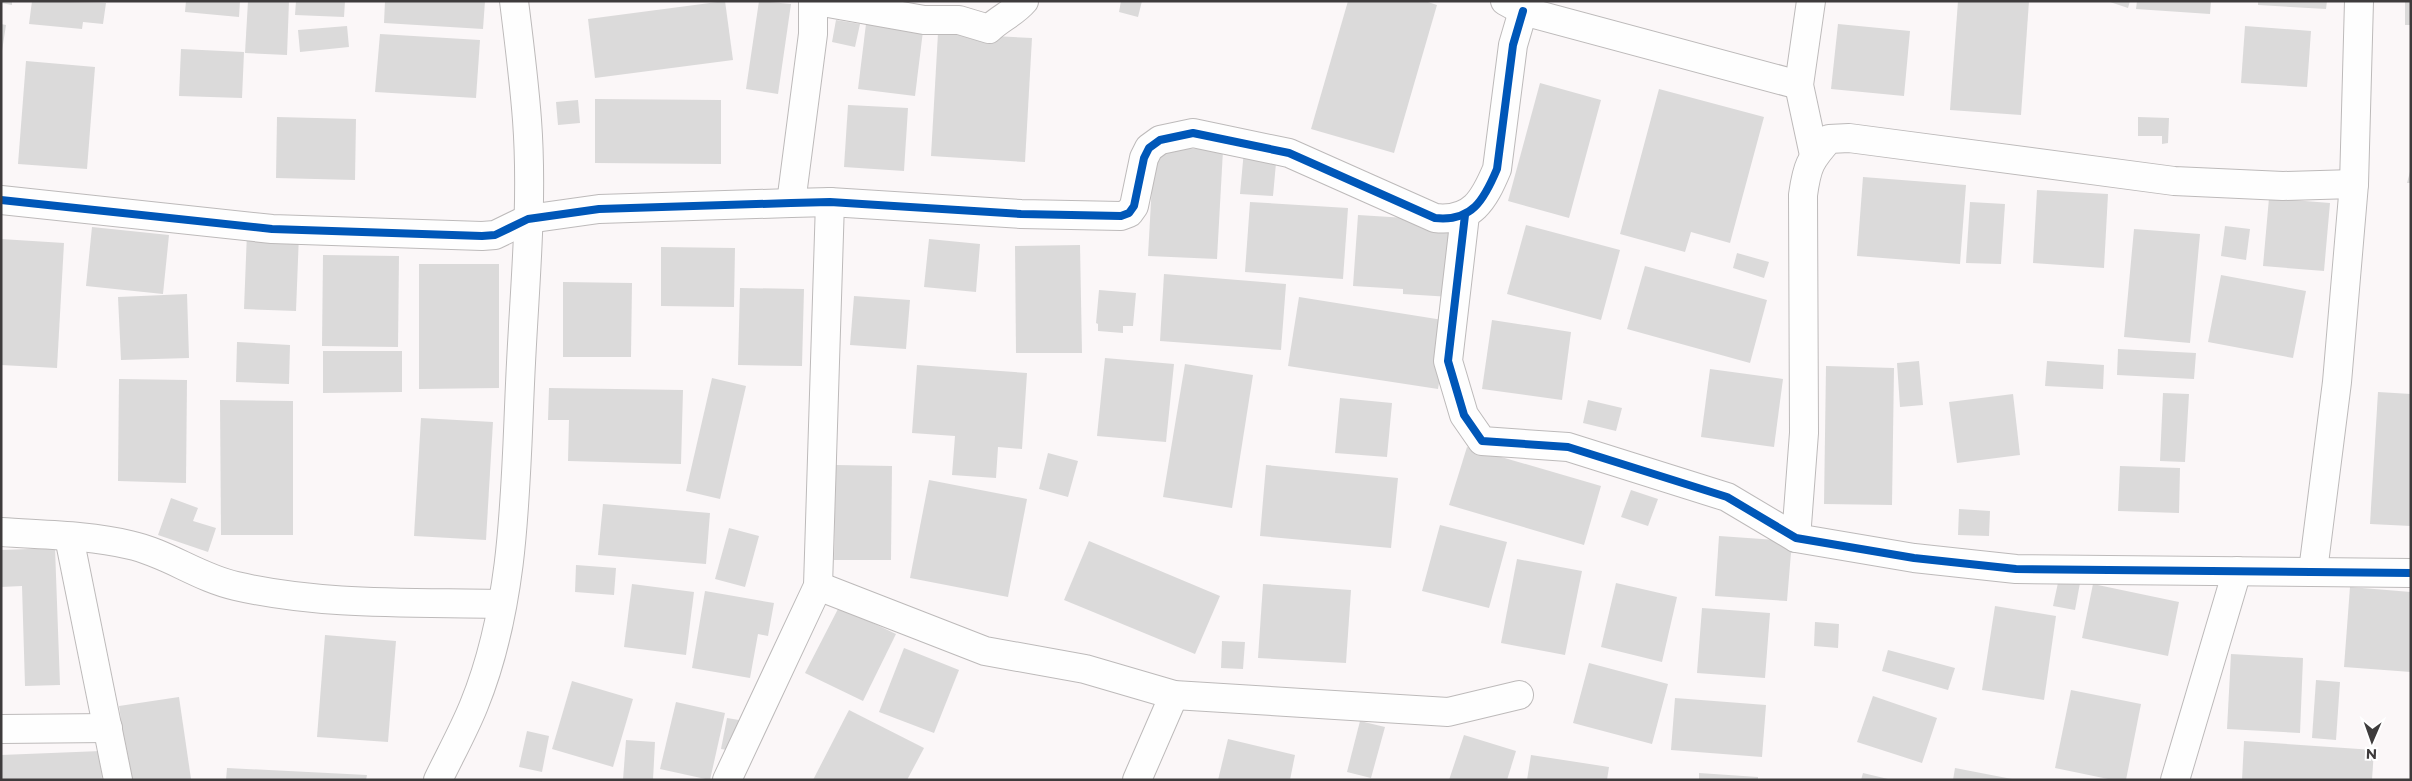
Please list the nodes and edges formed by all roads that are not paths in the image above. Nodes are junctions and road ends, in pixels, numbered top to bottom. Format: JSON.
{"nodes":[{"id":1,"x":514,"y":1,"type":"edge"},
{"id":2,"x":813,"y":1,"type":"edge"},
{"id":3,"x":817,"y":1,"type":"edge"},
{"id":4,"x":1024,"y":1,"type":"edge"},
{"id":5,"x":1811,"y":1,"type":"edge"},
{"id":6,"x":2359,"y":1,"type":"edge"},
{"id":7,"x":1514,"y":6,"type":"edge"},
{"id":8,"x":1799,"y":84,"type":"junction"},
{"id":9,"x":1814,"y":155,"type":"junction"},
{"id":10,"x":2354,"y":184,"type":"junction"},
{"id":11,"x":1,"y":200,"type":"edge"},
{"id":12,"x":830,"y":202,"type":"junction"},
{"id":13,"x":791,"y":203,"type":"junction"},
{"id":14,"x":1465,"y":215,"type":"junction"},
{"id":15,"x":528,"y":219,"type":"junction"},
{"id":16,"x":1,"y":532,"type":"edge"},
{"id":17,"x":69,"y":537,"type":"junction"},
{"id":18,"x":1796,"y":538,"type":"junction"},
{"id":19,"x":2237,"y":570,"type":"junction"},
{"id":20,"x":2312,"y":571,"type":"junction"},
{"id":21,"x":2411,"y":573,"type":"edge"},
{"id":22,"x":818,"y":586,"type":"junction"},
{"id":23,"x":502,"y":604,"type":"junction"},
{"id":24,"x":1174,"y":695,"type":"junction"},
{"id":25,"x":1519,"y":695,"type":"dead end"},
{"id":26,"x":1,"y":728,"type":"edge"},
{"id":27,"x":108,"y":728,"type":"junction"},
{"id":28,"x":118,"y":780,"type":"edge"},
{"id":29,"x":438,"y":780,"type":"edge"},
{"id":30,"x":727,"y":780,"type":"edge"},
{"id":31,"x":1137,"y":780,"type":"edge"},
{"id":32,"x":2174,"y":780,"type":"edge"}],
"edges":[{"from":1,"to":15,"type":"street"},
{"from":2,"to":13,"type":"street"},
{"from":3,"to":4,"type":"street"},
{"from":5,"to":8,"type":"street"},
{"from":6,"to":10,"type":"street"},
{"from":7,"to":8,"type":"street"},
{"from":7,"to":14,"type":"street"},
{"from":8,"to":9,"type":"street"},
{"from":9,"to":10,"type":"street"},
{"from":9,"to":18,"type":"street"},
{"from":10,"to":20,"type":"street"},
{"from":11,"to":15,"type":"street"},
{"from":12,"to":13,"type":"street"},
{"from":12,"to":14,"type":"street"},
{"from":12,"to":22,"type":"street"},
{"from":13,"to":15,"type":"street"},
{"from":14,"to":18,"type":"street"},
{"from":15,"to":23,"type":"street"},
{"from":16,"to":17,"type":"street"},
{"from":17,"to":23,"type":"street"},
{"from":17,"to":27,"type":"street"},
{"from":18,"to":19,"type":"street"},
{"from":19,"to":20,"type":"street"},
{"from":19,"to":32,"type":"street"},
{"from":20,"to":21,"type":"street"},
{"from":22,"to":24,"type":"street"},
{"from":22,"to":30,"type":"street"},
{"from":23,"to":29,"type":"street"},
{"from":24,"to":25,"type":"street"},
{"from":24,"to":31,"type":"street"},
{"from":26,"to":27,"type":"street"},
{"from":27,"to":28,"type":"street"}]}
